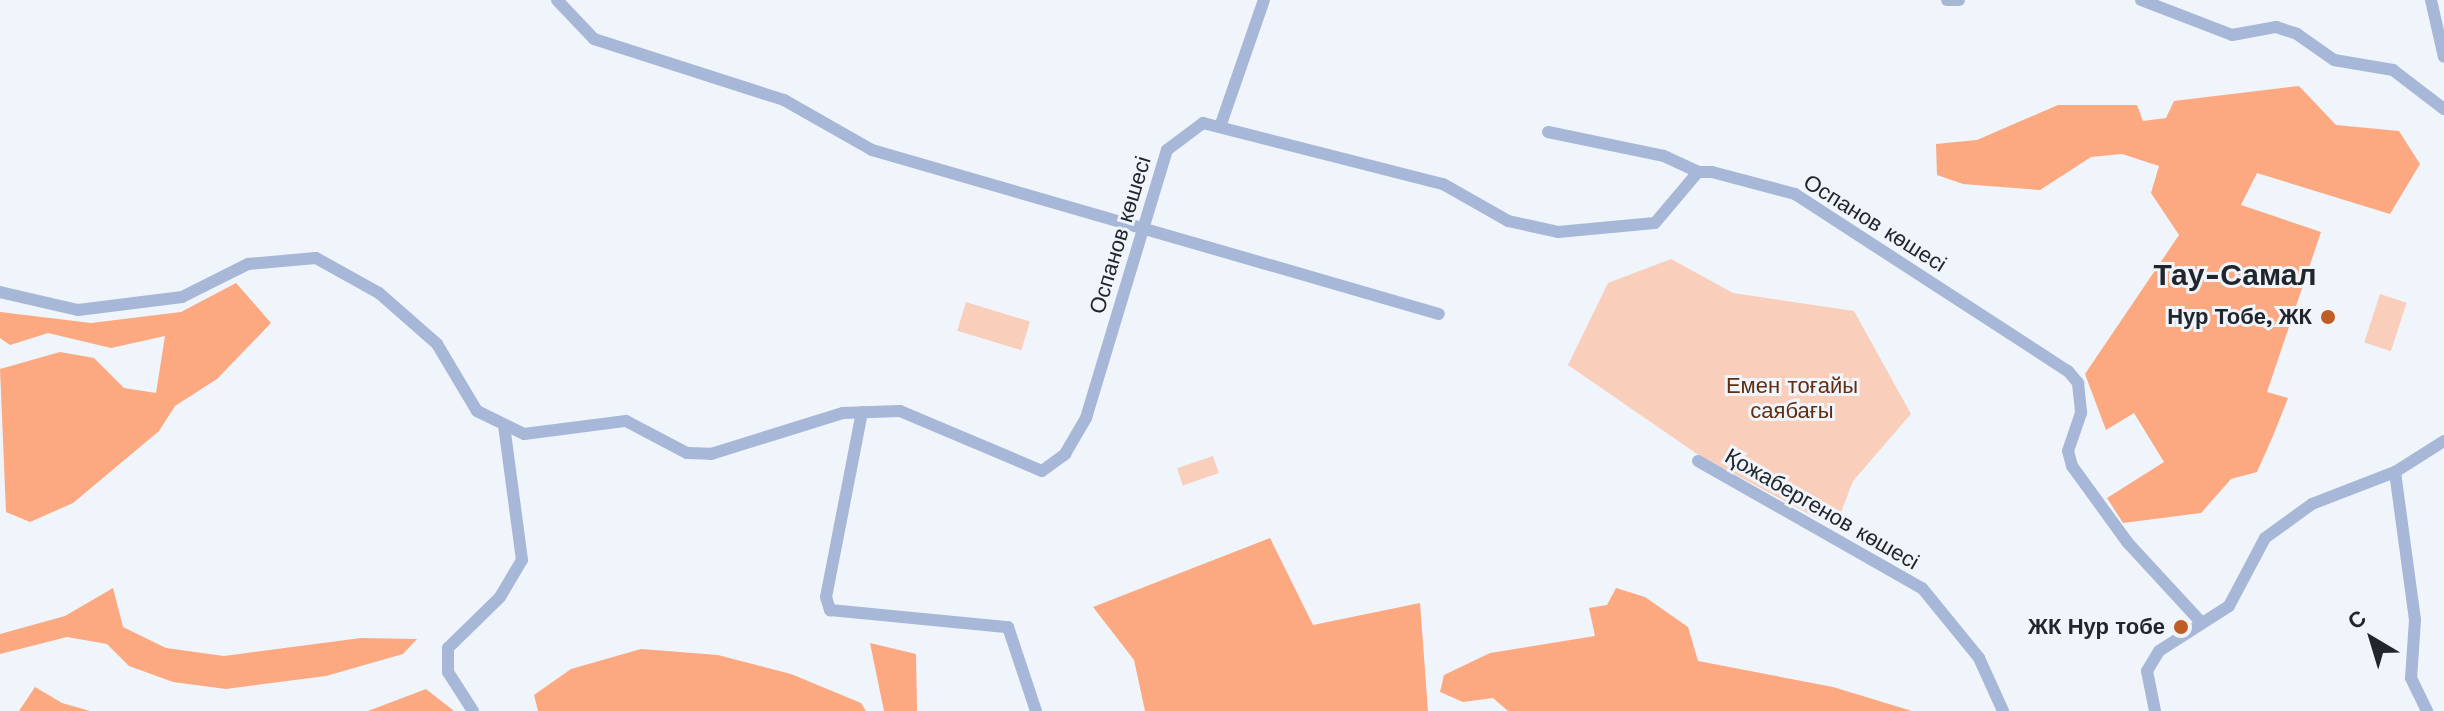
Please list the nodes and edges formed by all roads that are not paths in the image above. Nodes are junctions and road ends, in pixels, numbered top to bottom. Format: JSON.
{"nodes":[{"id":1,"x":557,"y":0,"type":"edge"},
{"id":2,"x":1264,"y":0,"type":"edge"},
{"id":3,"x":1947,"y":0,"type":"edge"},
{"id":4,"x":1959,"y":0,"type":"edge"},
{"id":5,"x":2141,"y":0,"type":"edge"},
{"id":6,"x":2431,"y":0,"type":"edge"},
{"id":7,"x":2444,"y":57,"type":"edge"},
{"id":8,"x":2444,"y":109,"type":"edge"},
{"id":9,"x":1221,"y":124,"type":"junction"},
{"id":10,"x":1548,"y":132,"type":"dead end"},
{"id":11,"x":1698,"y":172,"type":"junction"},
{"id":12,"x":1140,"y":232,"type":"junction"},
{"id":13,"x":0,"y":292,"type":"edge"},
{"id":14,"x":1439,"y":314,"type":"dead end"},
{"id":15,"x":862,"y":412,"type":"junction"},
{"id":16,"x":504,"y":425,"type":"junction"},
{"id":17,"x":2444,"y":441,"type":"edge"},
{"id":18,"x":1698,"y":461,"type":"dead end"},
{"id":19,"x":2395,"y":472,"type":"junction"},
{"id":20,"x":2201,"y":622,"type":"junction"},
{"id":21,"x":473,"y":711,"type":"edge"},
{"id":22,"x":1036,"y":711,"type":"edge"},
{"id":23,"x":2003,"y":711,"type":"edge"},
{"id":24,"x":2155,"y":711,"type":"edge"},
{"id":25,"x":2427,"y":711,"type":"edge"}],
"edges":[{"from":1,"to":12,"type":"street"},
{"from":2,"to":9,"type":"street"},
{"from":3,"to":4,"type":"street"},
{"from":5,"to":8,"type":"street"},
{"from":6,"to":7,"type":"street"},
{"from":9,"to":11,"type":"street","name":"Оспанов көшесі"},
{"from":9,"to":12,"type":"street","name":"Оспанов көшесі"},
{"from":10,"to":11,"type":"street"},
{"from":11,"to":20,"type":"street","name":"Оспанов көшесі"},
{"from":12,"to":14,"type":"street"},
{"from":12,"to":15,"type":"street","name":"Оспанов көшесі"},
{"from":13,"to":16,"type":"street","name":"Оспанов көшесі"},
{"from":15,"to":16,"type":"street","name":"Оспанов көшесі"},
{"from":15,"to":22,"type":"street"},
{"from":16,"to":21,"type":"street"},
{"from":17,"to":19,"type":"street"},
{"from":18,"to":23,"type":"street","name":"Қожабергенов көшесі"},
{"from":19,"to":20,"type":"street"},
{"from":19,"to":25,"type":"street"},
{"from":20,"to":24,"type":"street"}]}
